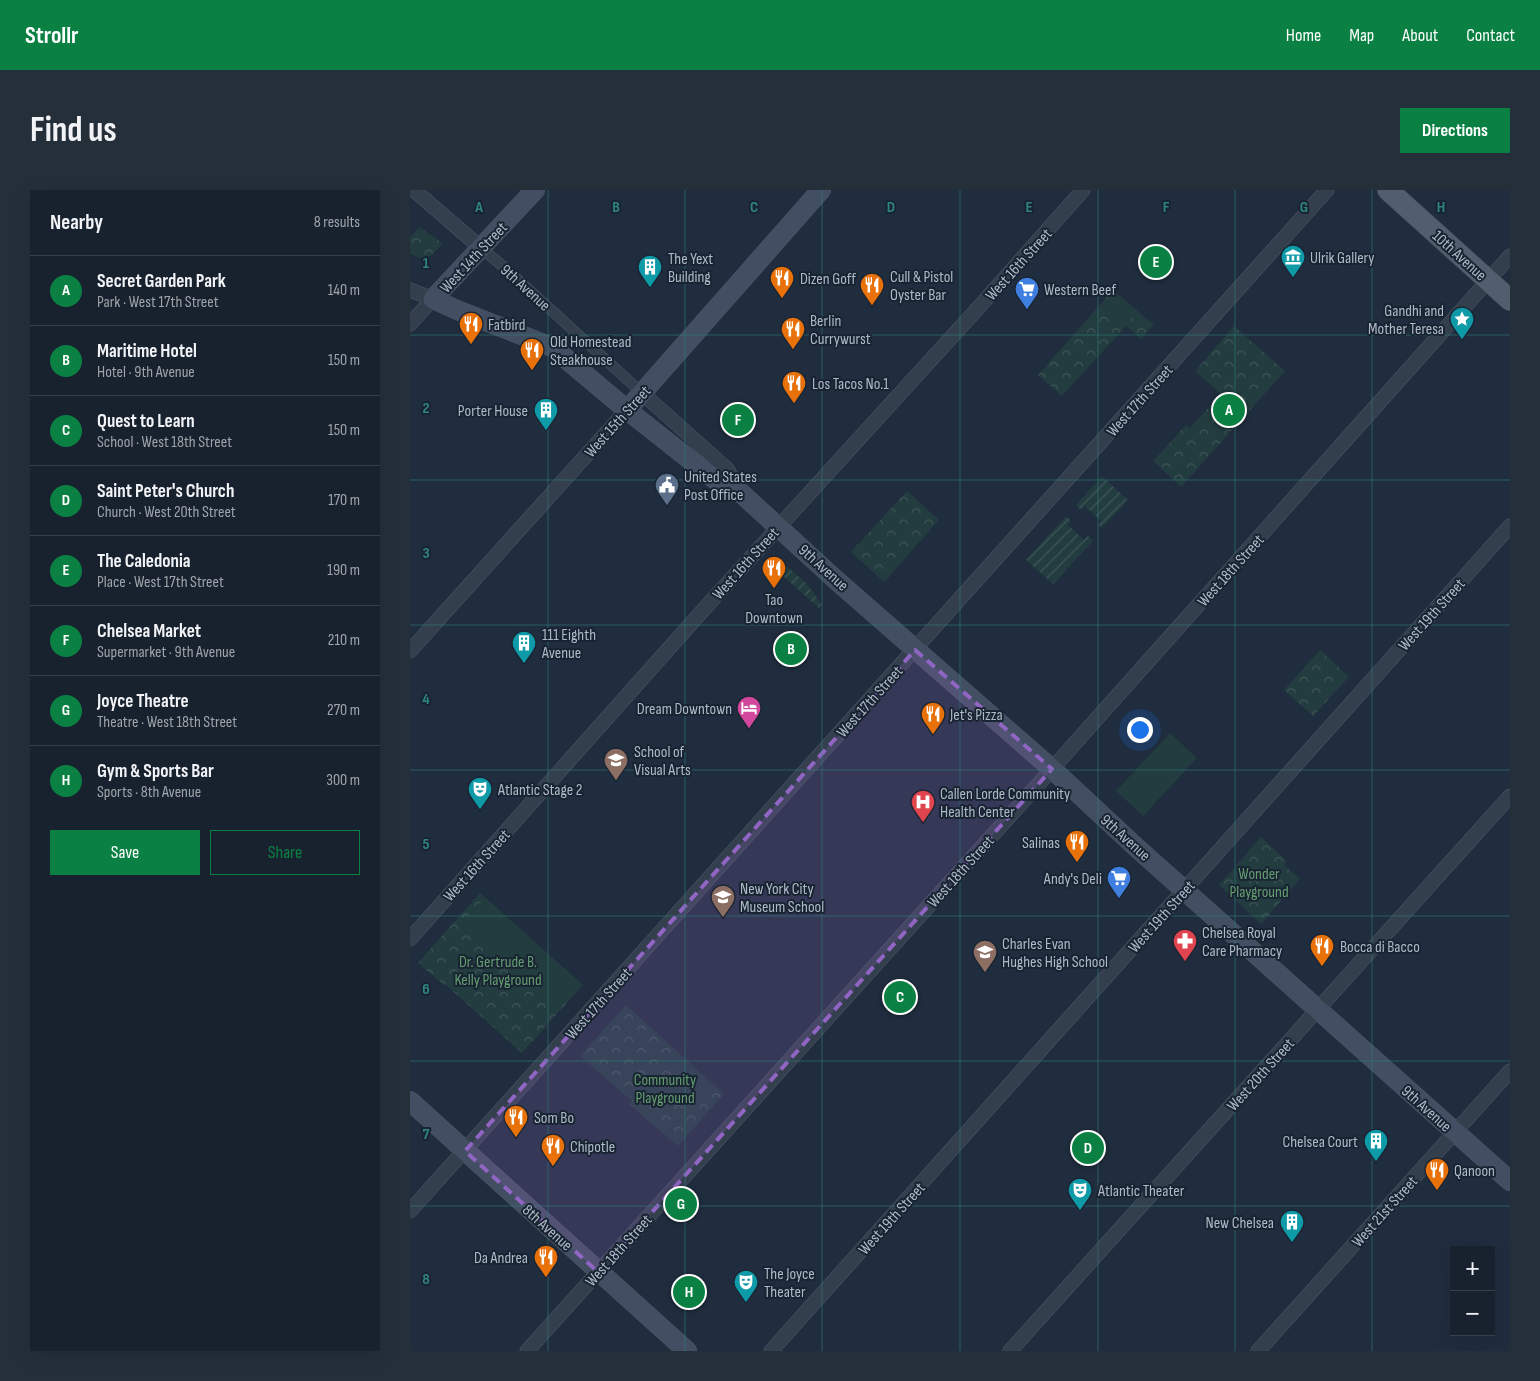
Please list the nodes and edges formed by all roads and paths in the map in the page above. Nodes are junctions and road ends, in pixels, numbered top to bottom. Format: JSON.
{"nodes":[{"id":1,"x":414,"y":190,"type":"edge"},
{"id":2,"x":535,"y":190,"type":"edge"},
{"id":3,"x":822,"y":190,"type":"edge"},
{"id":4,"x":1083,"y":190,"type":"edge"},
{"id":5,"x":1327,"y":190,"type":"edge"},
{"id":6,"x":1388,"y":190,"type":"edge"},
{"id":7,"x":481,"y":248,"type":"junction"},
{"id":8,"x":1510,"y":256,"type":"edge"},
{"id":9,"x":1488,"y":280,"type":"junction"},
{"id":10,"x":410,"y":290,"type":"edge"},
{"id":11,"x":433,"y":299,"type":"junction"},
{"id":12,"x":1510,"y":300,"type":"edge"},
{"id":13,"x":410,"y":324,"type":"edge"},
{"id":14,"x":642,"y":393,"type":"junction"},
{"id":15,"x":627,"y":410,"type":"junction"},
{"id":16,"x":742,"y":493,"type":"junction"},
{"id":17,"x":1510,"y":526,"type":"edge"},
{"id":18,"x":779,"y":527,"type":"junction"},
{"id":19,"x":915,"y":650,"type":"junction"},
{"id":20,"x":410,"y":651,"type":"edge"},
{"id":21,"x":1052,"y":769,"type":"junction"},
{"id":22,"x":1510,"y":796,"type":"edge"},
{"id":23,"x":1184,"y":890,"type":"junction"},
{"id":24,"x":410,"y":939,"type":"edge"},
{"id":25,"x":1318,"y":1010,"type":"junction"},
{"id":26,"x":1510,"y":1071,"type":"edge"},
{"id":27,"x":410,"y":1102,"type":"edge"},
{"id":28,"x":1454,"y":1133,"type":"junction"},
{"id":29,"x":465,"y":1151,"type":"junction"},
{"id":30,"x":1510,"y":1181,"type":"edge"},
{"id":31,"x":410,"y":1212,"type":"edge"},
{"id":32,"x":598,"y":1272,"type":"junction"},
{"id":33,"x":527,"y":1351,"type":"edge"},
{"id":34,"x":687,"y":1351,"type":"edge"},
{"id":35,"x":771,"y":1351,"type":"edge"},
{"id":36,"x":1010,"y":1351,"type":"edge"},
{"id":37,"x":1258,"y":1351,"type":"edge"}],
"edges":[{"from":1,"to":7,"type":"street","name":"9th Avenue"},
{"from":2,"to":7,"type":"main road","name":"West 14th Street"},
{"from":3,"to":14,"type":"main road","name":"West 15th Street"},
{"from":4,"to":18,"type":"street","name":"West 16th Street"},
{"from":5,"to":19,"type":"street","name":"West 17th Street"},
{"from":6,"to":9,"type":"main road","name":"10th Avenue"},
{"from":7,"to":11,"type":"main road","name":"West 14th Street"},
{"from":7,"to":14,"type":"street","name":"9th Avenue"},
{"from":8,"to":9,"type":"street","name":"West 18th Street"},
{"from":9,"to":12,"type":"main road","name":"10th Avenue"},
{"from":9,"to":21,"type":"street","name":"West 18th Street"},
{"from":10,"to":11,"type":"street"},
{"from":11,"to":13,"type":"street","name":"West 14th Street"},
{"from":11,"to":15,"type":"main road","name":"9th Avenue"},
{"from":14,"to":15,"type":"main road","name":"West 15th Street"},
{"from":14,"to":16,"type":"street","name":"9th Avenue"},
{"from":15,"to":16,"type":"main road","name":"9th Avenue"},
{"from":15,"to":20,"type":"street","name":"West 15th Street"},
{"from":16,"to":18,"type":"main road","name":"9th Avenue"},
{"from":17,"to":23,"type":"street","name":"West 19th Street"},
{"from":18,"to":19,"type":"main road","name":"9th Avenue"},
{"from":18,"to":24,"type":"street","name":"West 16th Street"},
{"from":19,"to":21,"type":"main road","name":"9th Avenue"},
{"from":19,"to":29,"type":"street","name":"West 17th Street"},
{"from":21,"to":23,"type":"main road","name":"9th Avenue"},
{"from":21,"to":32,"type":"street","name":"West 18th Street"},
{"from":22,"to":25,"type":"street","name":"West 20th Street"},
{"from":23,"to":25,"type":"main road","name":"9th Avenue"},
{"from":23,"to":35,"type":"street","name":"West 19th Street"},
{"from":25,"to":28,"type":"main road","name":"9th Avenue"},
{"from":25,"to":36,"type":"street","name":"West 20th Street"},
{"from":26,"to":28,"type":"street","name":"West 21st Street"},
{"from":27,"to":29,"type":"main road","name":"8th Avenue"},
{"from":28,"to":30,"type":"main road","name":"9th Avenue"},
{"from":28,"to":37,"type":"street","name":"West 21st Street"},
{"from":29,"to":31,"type":"street","name":"West 17th Street"},
{"from":29,"to":32,"type":"main road","name":"8th Avenue"},
{"from":32,"to":33,"type":"street","name":"West 18th Street"},
{"from":32,"to":34,"type":"main road","name":"8th Avenue"}]}
